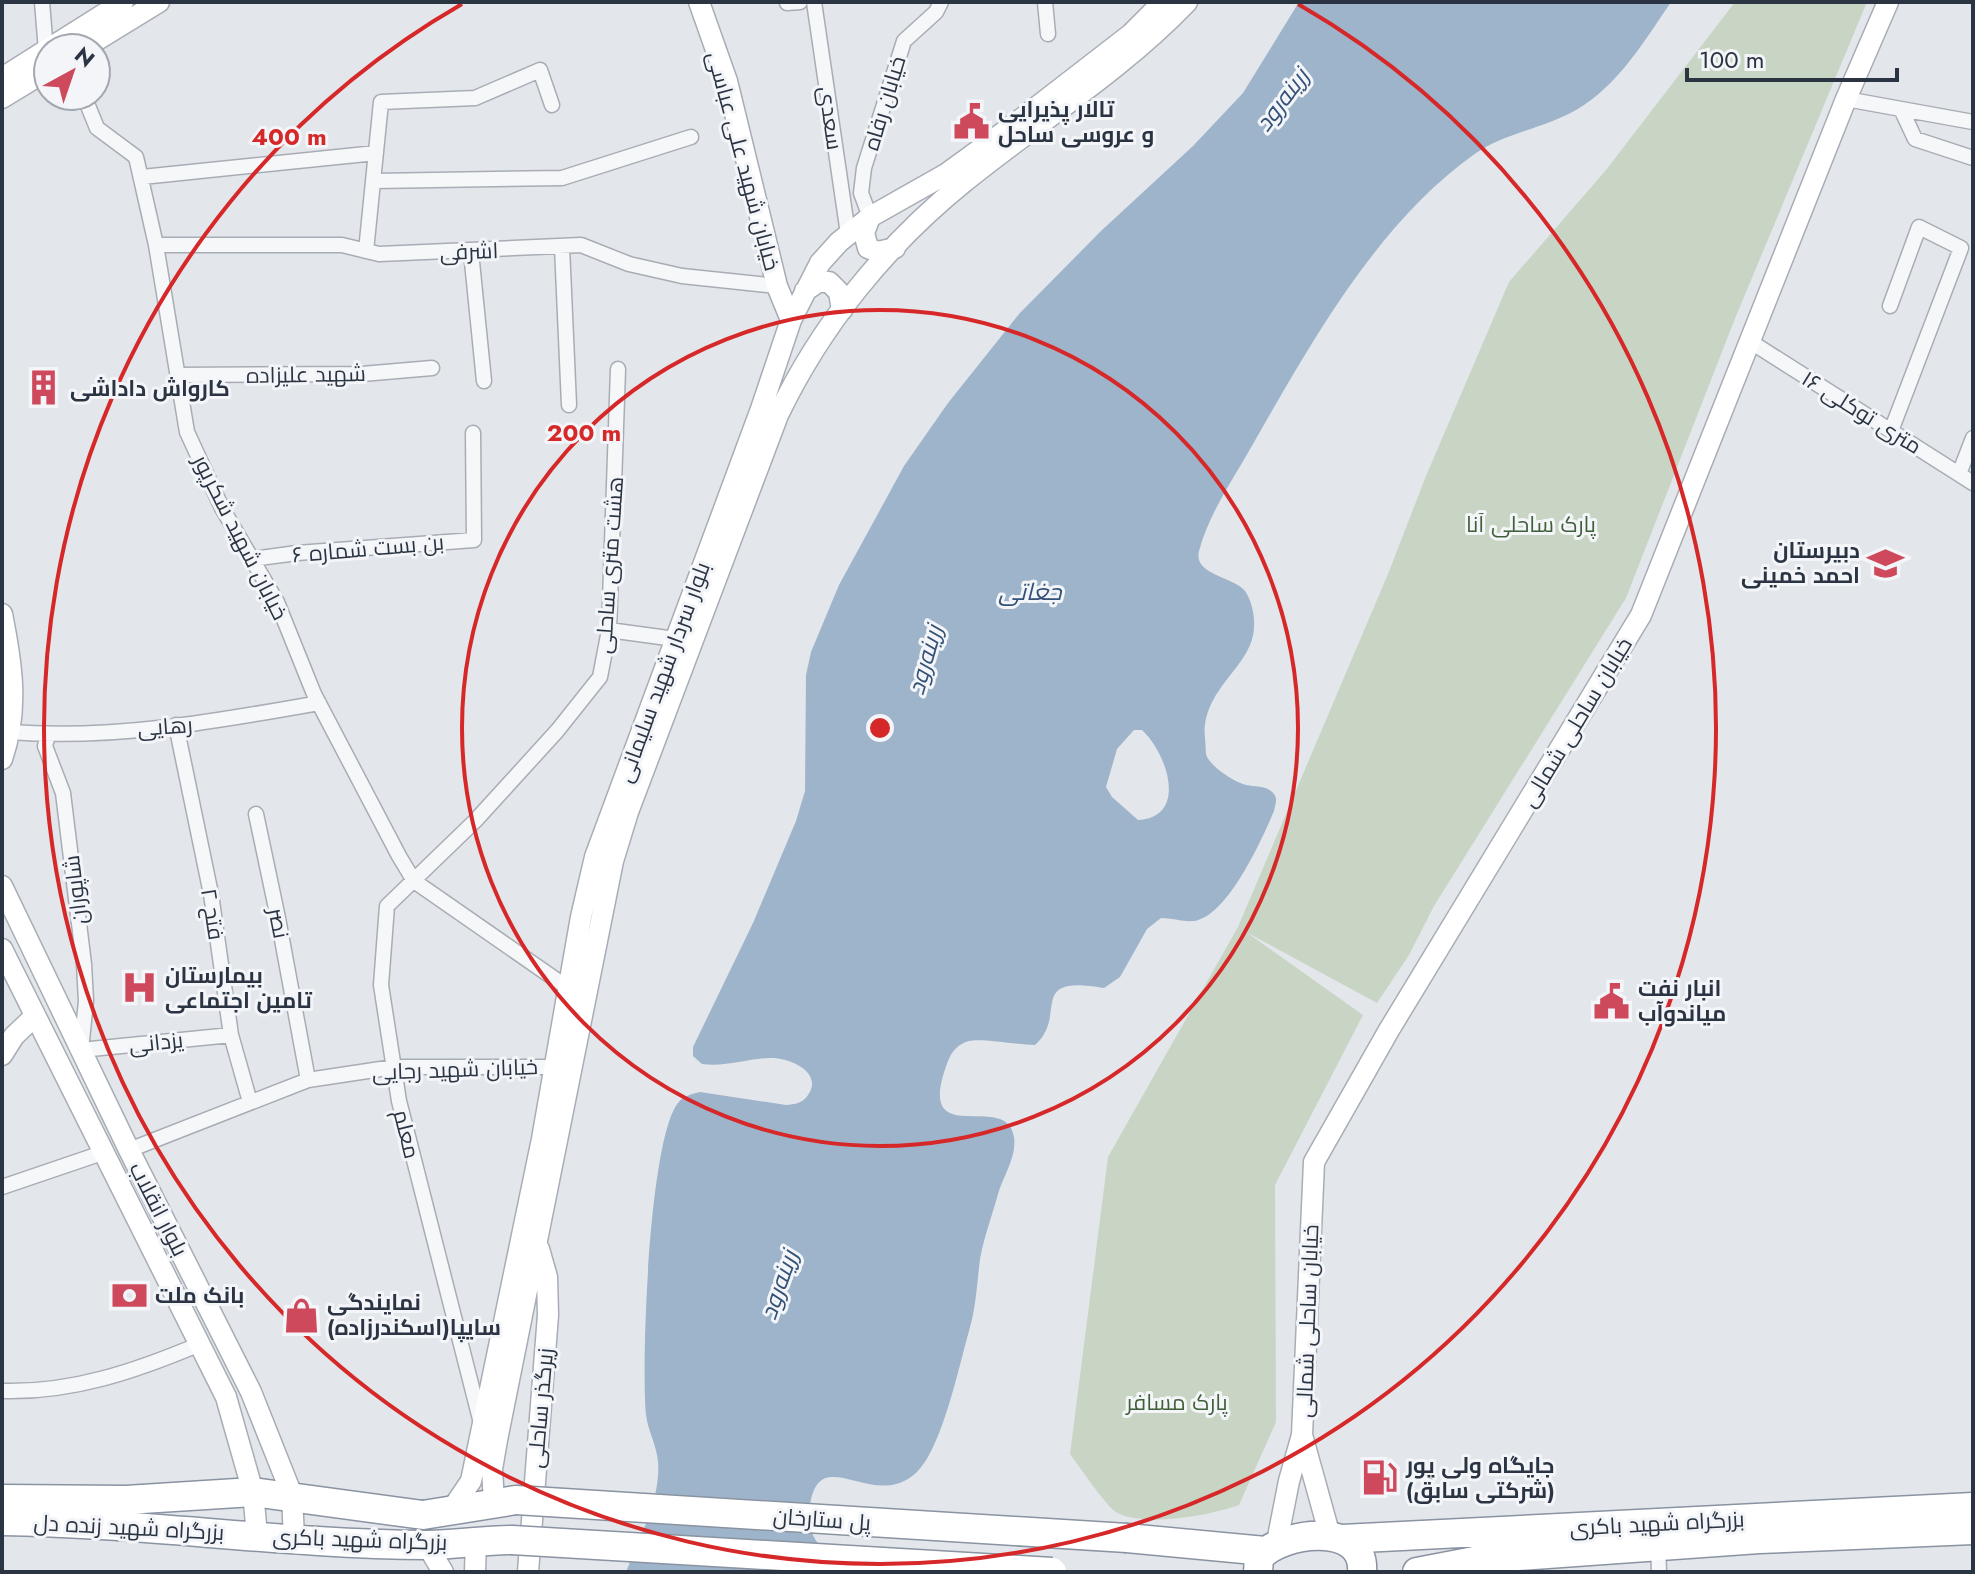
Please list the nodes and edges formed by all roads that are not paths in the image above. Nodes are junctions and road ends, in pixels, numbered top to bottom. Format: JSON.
{"nodes":[{"id":1,"x":42,"y":2,"type":"edge"},
{"id":2,"x":123,"y":2,"type":"edge"},
{"id":3,"x":159,"y":2,"type":"edge"},
{"id":4,"x":699,"y":2,"type":"edge"},
{"id":5,"x":814,"y":2,"type":"edge"},
{"id":6,"x":941,"y":2,"type":"edge"},
{"id":7,"x":1045,"y":2,"type":"edge"},
{"id":8,"x":1163,"y":2,"type":"edge"},
{"id":9,"x":1187,"y":2,"type":"edge"},
{"id":10,"x":1888,"y":2,"type":"edge"},
{"id":11,"x":45,"y":32,"type":"edge"},
{"id":12,"x":80,"y":32,"type":"edge"},
{"id":13,"x":110,"y":32,"type":"edge"},
{"id":14,"x":1048,"y":34,"type":"dead end"},
{"id":15,"x":32,"y":62,"type":"edge"},
{"id":16,"x":32,"y":69,"type":"edge"},
{"id":17,"x":2,"y":78,"type":"edge"},
{"id":18,"x":2,"y":98,"type":"edge"},
{"id":19,"x":1846,"y":99,"type":"junction"},
{"id":20,"x":552,"y":105,"type":"dead end"},
{"id":21,"x":1901,"y":109,"type":"junction"},
{"id":22,"x":90,"y":112,"type":"edge"},
{"id":23,"x":1973,"y":122,"type":"edge"},
{"id":24,"x":691,"y":137,"type":"dead end"},
{"id":25,"x":376,"y":153,"type":"junction"},
{"id":26,"x":1973,"y":158,"type":"edge"},
{"id":27,"x":142,"y":177,"type":"junction"},
{"id":28,"x":374,"y":181,"type":"junction"},
{"id":29,"x":870,"y":217,"type":"junction"},
{"id":30,"x":848,"y":234,"type":"junction"},
{"id":31,"x":156,"y":245,"type":"junction"},
{"id":32,"x":562,"y":247,"type":"junction"},
{"id":33,"x":895,"y":248,"type":"junction"},
{"id":34,"x":366,"y":251,"type":"junction"},
{"id":35,"x":471,"y":252,"type":"junction"},
{"id":36,"x":777,"y":286,"type":"junction"},
{"id":37,"x":805,"y":291,"type":"junction"},
{"id":38,"x":1890,"y":306,"type":"dead end"},
{"id":39,"x":842,"y":310,"type":"junction"},
{"id":40,"x":791,"y":320,"type":"junction"},
{"id":41,"x":1751,"y":342,"type":"junction"},
{"id":42,"x":432,"y":368,"type":"dead end"},
{"id":43,"x":618,"y":369,"type":"dead end"},
{"id":44,"x":178,"y":375,"type":"junction"},
{"id":45,"x":484,"y":381,"type":"dead end"},
{"id":46,"x":569,"y":405,"type":"dead end"},
{"id":47,"x":1891,"y":431,"type":"junction"},
{"id":48,"x":473,"y":433,"type":"dead end"},
{"id":49,"x":1973,"y":438,"type":"edge"},
{"id":50,"x":1959,"y":474,"type":"junction"},
{"id":51,"x":1973,"y":483,"type":"edge"},
{"id":52,"x":252,"y":559,"type":"junction"},
{"id":53,"x":2,"y":614,"type":"edge"},
{"id":54,"x":609,"y":630,"type":"junction"},
{"id":55,"x":675,"y":639,"type":"junction"},
{"id":56,"x":319,"y":703,"type":"junction"},
{"id":57,"x":176,"y":725,"type":"junction"},
{"id":58,"x":10,"y":732,"type":"junction"},
{"id":59,"x":48,"y":735,"type":"junction"},
{"id":60,"x":2,"y":759,"type":"edge"},
{"id":61,"x":256,"y":814,"type":"dead end"},
{"id":62,"x":414,"y":881,"type":"junction"},
{"id":63,"x":2,"y":886,"type":"edge"},
{"id":64,"x":2,"y":949,"type":"edge"},
{"id":65,"x":568,"y":988,"type":"junction"},
{"id":66,"x":34,"y":1017,"type":"junction"},
{"id":67,"x":231,"y":1035,"type":"junction"},
{"id":68,"x":81,"y":1050,"type":"junction"},
{"id":69,"x":2,"y":1055,"type":"edge"},
{"id":70,"x":394,"y":1067,"type":"junction"},
{"id":71,"x":555,"y":1067,"type":"junction"},
{"id":72,"x":308,"y":1080,"type":"junction"},
{"id":73,"x":250,"y":1102,"type":"junction"},
{"id":74,"x":129,"y":1150,"type":"junction"},
{"id":75,"x":105,"y":1152,"type":"junction"},
{"id":76,"x":2,"y":1187,"type":"edge"},
{"id":77,"x":538,"y":1246,"type":"junction"},
{"id":78,"x":200,"y":1344,"type":"junction"},
{"id":79,"x":502,"y":1378,"type":"junction"},
{"id":80,"x":2,"y":1391,"type":"edge"},
{"id":81,"x":251,"y":1392,"type":"junction"},
{"id":82,"x":226,"y":1397,"type":"junction"},
{"id":83,"x":483,"y":1429,"type":"junction"},
{"id":84,"x":1302,"y":1435,"type":"junction"},
{"id":85,"x":253,"y":1492,"type":"junction"},
{"id":86,"x":292,"y":1495,"type":"junction"},
{"id":87,"x":2,"y":1499,"type":"edge"},
{"id":88,"x":505,"y":1501,"type":"junction"},
{"id":89,"x":1973,"y":1507,"type":"edge"},
{"id":90,"x":450,"y":1512,"type":"junction"},
{"id":91,"x":2,"y":1521,"type":"edge"},
{"id":92,"x":1973,"y":1530,"type":"edge"},
{"id":93,"x":1426,"y":1533,"type":"junction"},
{"id":94,"x":257,"y":1535,"type":"junction"},
{"id":95,"x":294,"y":1538,"type":"junction"},
{"id":96,"x":1336,"y":1538,"type":"junction"},
{"id":97,"x":476,"y":1540,"type":"junction"},
{"id":98,"x":512,"y":1540,"type":"joint"},
{"id":99,"x":427,"y":1545,"type":"junction"},
{"id":100,"x":1267,"y":1555,"type":"edge"},
{"id":101,"x":1659,"y":1559,"type":"edge"},
{"id":102,"x":1424,"y":1571,"type":"edge"},
{"id":103,"x":443,"y":1572,"type":"edge"},
{"id":104,"x":475,"y":1572,"type":"edge"},
{"id":105,"x":528,"y":1572,"type":"edge"},
{"id":106,"x":1052,"y":1572,"type":"edge"},
{"id":107,"x":1362,"y":1572,"type":"edge"}],
"edges":[{"from":1,"to":11,"type":"street"},
{"from":2,"to":12,"type":"main road"},
{"from":3,"to":13,"type":"main road"},
{"from":4,"to":36,"type":"main road","name":"خیابان شهید علی عباسی"},
{"from":5,"to":30,"type":"street","name":"سعدی"},
{"from":6,"to":29,"type":"street","name":"خیابان رفاه"},
{"from":7,"to":14,"type":"street"},
{"from":8,"to":29,"type":"main road","name":"بلوار سردار شهید سلیمانی"},
{"from":9,"to":33,"type":"main road","name":"بلوار سردار شهید سلیمانی"},
{"from":10,"to":19,"type":"main road","name":"خیابان ساحلی شمالی"},
{"from":15,"to":17,"type":"main road"},
{"from":16,"to":18,"type":"main road"},
{"from":19,"to":21,"type":"street"},
{"from":19,"to":41,"type":"main road","name":"خیابان ساحلی شمالی"},
{"from":20,"to":25,"type":"street"},
{"from":21,"to":23,"type":"street"},
{"from":21,"to":26,"type":"street"},
{"from":22,"to":27,"type":"street","name":"خیابان شهید شکرپور"},
{"from":24,"to":28,"type":"street"},
{"from":25,"to":27,"type":"street"},
{"from":25,"to":28,"type":"street"},
{"from":27,"to":31,"type":"street","name":"خیابان شهید شکرپور"},
{"from":28,"to":34,"type":"street"},
{"from":29,"to":30,"type":"main road","name":"بلوار سردار شهید سلیمانی"},
{"from":29,"to":33,"type":"main road"},
{"from":30,"to":37,"type":"main road","name":"بلوار سردار شهید سلیمانی"},
{"from":31,"to":34,"type":"street","name":"اشرفی"},
{"from":31,"to":44,"type":"street","name":"خیابان شهید شکرپور"},
{"from":32,"to":35,"type":"street","name":"اشرفی"},
{"from":32,"to":36,"type":"street","name":"اشرفی"},
{"from":32,"to":46,"type":"street"},
{"from":33,"to":39,"type":"main road","name":"بلوار سردار شهید سلیمانی"},
{"from":34,"to":35,"type":"street","name":"اشرفی"},
{"from":35,"to":45,"type":"street"},
{"from":36,"to":40,"type":"main road","name":"خیابان شهید علی عباسی"},
{"from":37,"to":39,"type":"main road"},
{"from":37,"to":40,"type":"main road","name":"بلوار سردار شهید سلیمانی"},
{"from":38,"to":47,"type":"street"},
{"from":39,"to":77,"type":"main road","name":"بلوار سردار شهید سلیمانی"},
{"from":40,"to":55,"type":"main road","name":"بلوار سردار شهید سلیمانی"},
{"from":41,"to":47,"type":"street","name":"۱۶ متری توکلی"},
{"from":41,"to":84,"type":"main road","name":"خیابان ساحلی شمالی"},
{"from":42,"to":44,"type":"street","name":"شهید علیزاده"},
{"from":43,"to":54,"type":"street","name":"هشت متری ساحلی"},
{"from":44,"to":52,"type":"street","name":"خیابان شهید شکرپور"},
{"from":47,"to":50,"type":"street","name":"۱۶ متری توکلی"},
{"from":48,"to":52,"type":"street","name":"بن بست شماره ۶"},
{"from":49,"to":50,"type":"street"},
{"from":50,"to":51,"type":"street","name":"۱۶ متری توکلی"},
{"from":52,"to":56,"type":"street","name":"خیابان شهید شکرپور"},
{"from":53,"to":58,"type":"main road"},
{"from":54,"to":55,"type":"street"},
{"from":54,"to":62,"type":"street","name":"هشت متری ساحلی"},
{"from":55,"to":65,"type":"main road","name":"بلوار سردار شهید سلیمانی"},
{"from":56,"to":57,"type":"street","name":"رهایی"},
{"from":56,"to":62,"type":"street","name":"خیابان شهید شکرپور"},
{"from":57,"to":59,"type":"street","name":"رهایی"},
{"from":57,"to":67,"type":"street","name":"فتح ۲"},
{"from":58,"to":59,"type":"street","name":"رهایی"},
{"from":58,"to":60,"type":"main road"},
{"from":59,"to":68,"type":"street","name":"شاپوران"},
{"from":61,"to":72,"type":"street","name":"نصر"},
{"from":62,"to":65,"type":"street"},
{"from":62,"to":70,"type":"street","name":"معلم"},
{"from":63,"to":68,"type":"main road","name":"بلوار انقلاب"},
{"from":64,"to":66,"type":"main road","name":"بلوار انقلاب"},
{"from":65,"to":71,"type":"main road","name":"بلوار سردار شهید سلیمانی"},
{"from":66,"to":69,"type":"main road"},
{"from":66,"to":75,"type":"main road","name":"بلوار انقلاب"},
{"from":67,"to":68,"type":"street","name":"یزدانی"},
{"from":67,"to":73,"type":"street","name":"فتح ۲"},
{"from":68,"to":74,"type":"main road","name":"بلوار انقلاب"},
{"from":70,"to":71,"type":"street","name":"خیابان شهید رجایی"},
{"from":70,"to":72,"type":"street","name":"خیابان شهید رجایی"},
{"from":70,"to":83,"type":"street","name":"معلم"},
{"from":71,"to":79,"type":"main road","name":"بلوار سردار شهید سلیمانی"},
{"from":72,"to":73,"type":"street","name":"خیابان شهید رجایی"},
{"from":73,"to":74,"type":"street","name":"خیابان شهید رجایی"},
{"from":74,"to":81,"type":"main road","name":"بلوار انقلاب"},
{"from":75,"to":76,"type":"street"},
{"from":75,"to":78,"type":"main road","name":"بلوار انقلاب"},
{"from":77,"to":79,"type":"main road","name":"بلوار سردار شهید سلیمانی"},
{"from":77,"to":105,"type":"main road","name":"زیرگذر ساحلی"},
{"from":78,"to":80,"type":"street"},
{"from":78,"to":82,"type":"main road","name":"بلوار انقلاب"},
{"from":79,"to":83,"type":"main road","name":"بلوار سردار شهید سلیمانی"},
{"from":79,"to":88,"type":"main road","name":"بلوار سردار شهید سلیمانی"},
{"from":81,"to":82,"type":"main road"},
{"from":81,"to":86,"type":"main road","name":"بلوار انقلاب"},
{"from":82,"to":85,"type":"main road","name":"بلوار انقلاب"},
{"from":83,"to":90,"type":"main road","name":"بلوار سردار شهید سلیمانی"},
{"from":84,"to":96,"type":"main road"},
{"from":84,"to":100,"type":"main road"},
{"from":85,"to":86,"type":"highway","name":"بزرگراه شهید زنده دل"},
{"from":85,"to":87,"type":"highway","name":"بزرگراه شهید زنده دل"},
{"from":85,"to":94,"type":"main road","name":"بلوار انقلاب"},
{"from":86,"to":90,"type":"highway","name":"بزرگراه شهید باکری"},
{"from":86,"to":95,"type":"main road","name":"بلوار انقلاب"},
{"from":88,"to":90,"type":"highway","name":"بزرگراه شهید باکری"},
{"from":88,"to":100,"type":"highway","name":"پل ستارخان","bridge":true},
{"from":89,"to":93,"type":"highway","name":"بزرگراه شهید باکری"},
{"from":91,"to":94,"type":"highway","name":"بزرگراه شهید زنده دل"},
{"from":92,"to":101,"type":"highway","name":"بزرگراه شهید باکری"},
{"from":93,"to":96,"type":"highway","name":"بزرگراه شهید باکری"},
{"from":93,"to":102,"type":"highway"},
{"from":94,"to":95,"type":"highway","name":"بزرگراه شهید باکری"},
{"from":95,"to":99,"type":"highway","name":"بزرگراه شهید باکری"},
{"from":96,"to":100,"type":"highway","name":"بزرگراه شهید باکری"},
{"from":96,"to":107,"type":"highway"},
{"from":97,"to":98,"type":"highway","name":"بزرگراه شهید باکری"},
{"from":97,"to":99,"type":"highway","name":"بزرگراه شهید باکری"},
{"from":97,"to":104,"type":"main road"},
{"from":98,"to":106,"type":"highway","name":"پل ستارخان","bridge":true},
{"from":99,"to":103,"type":"main road"},
{"from":101,"to":102,"type":"highway","name":"بزرگراه شهید باکری"}]}
